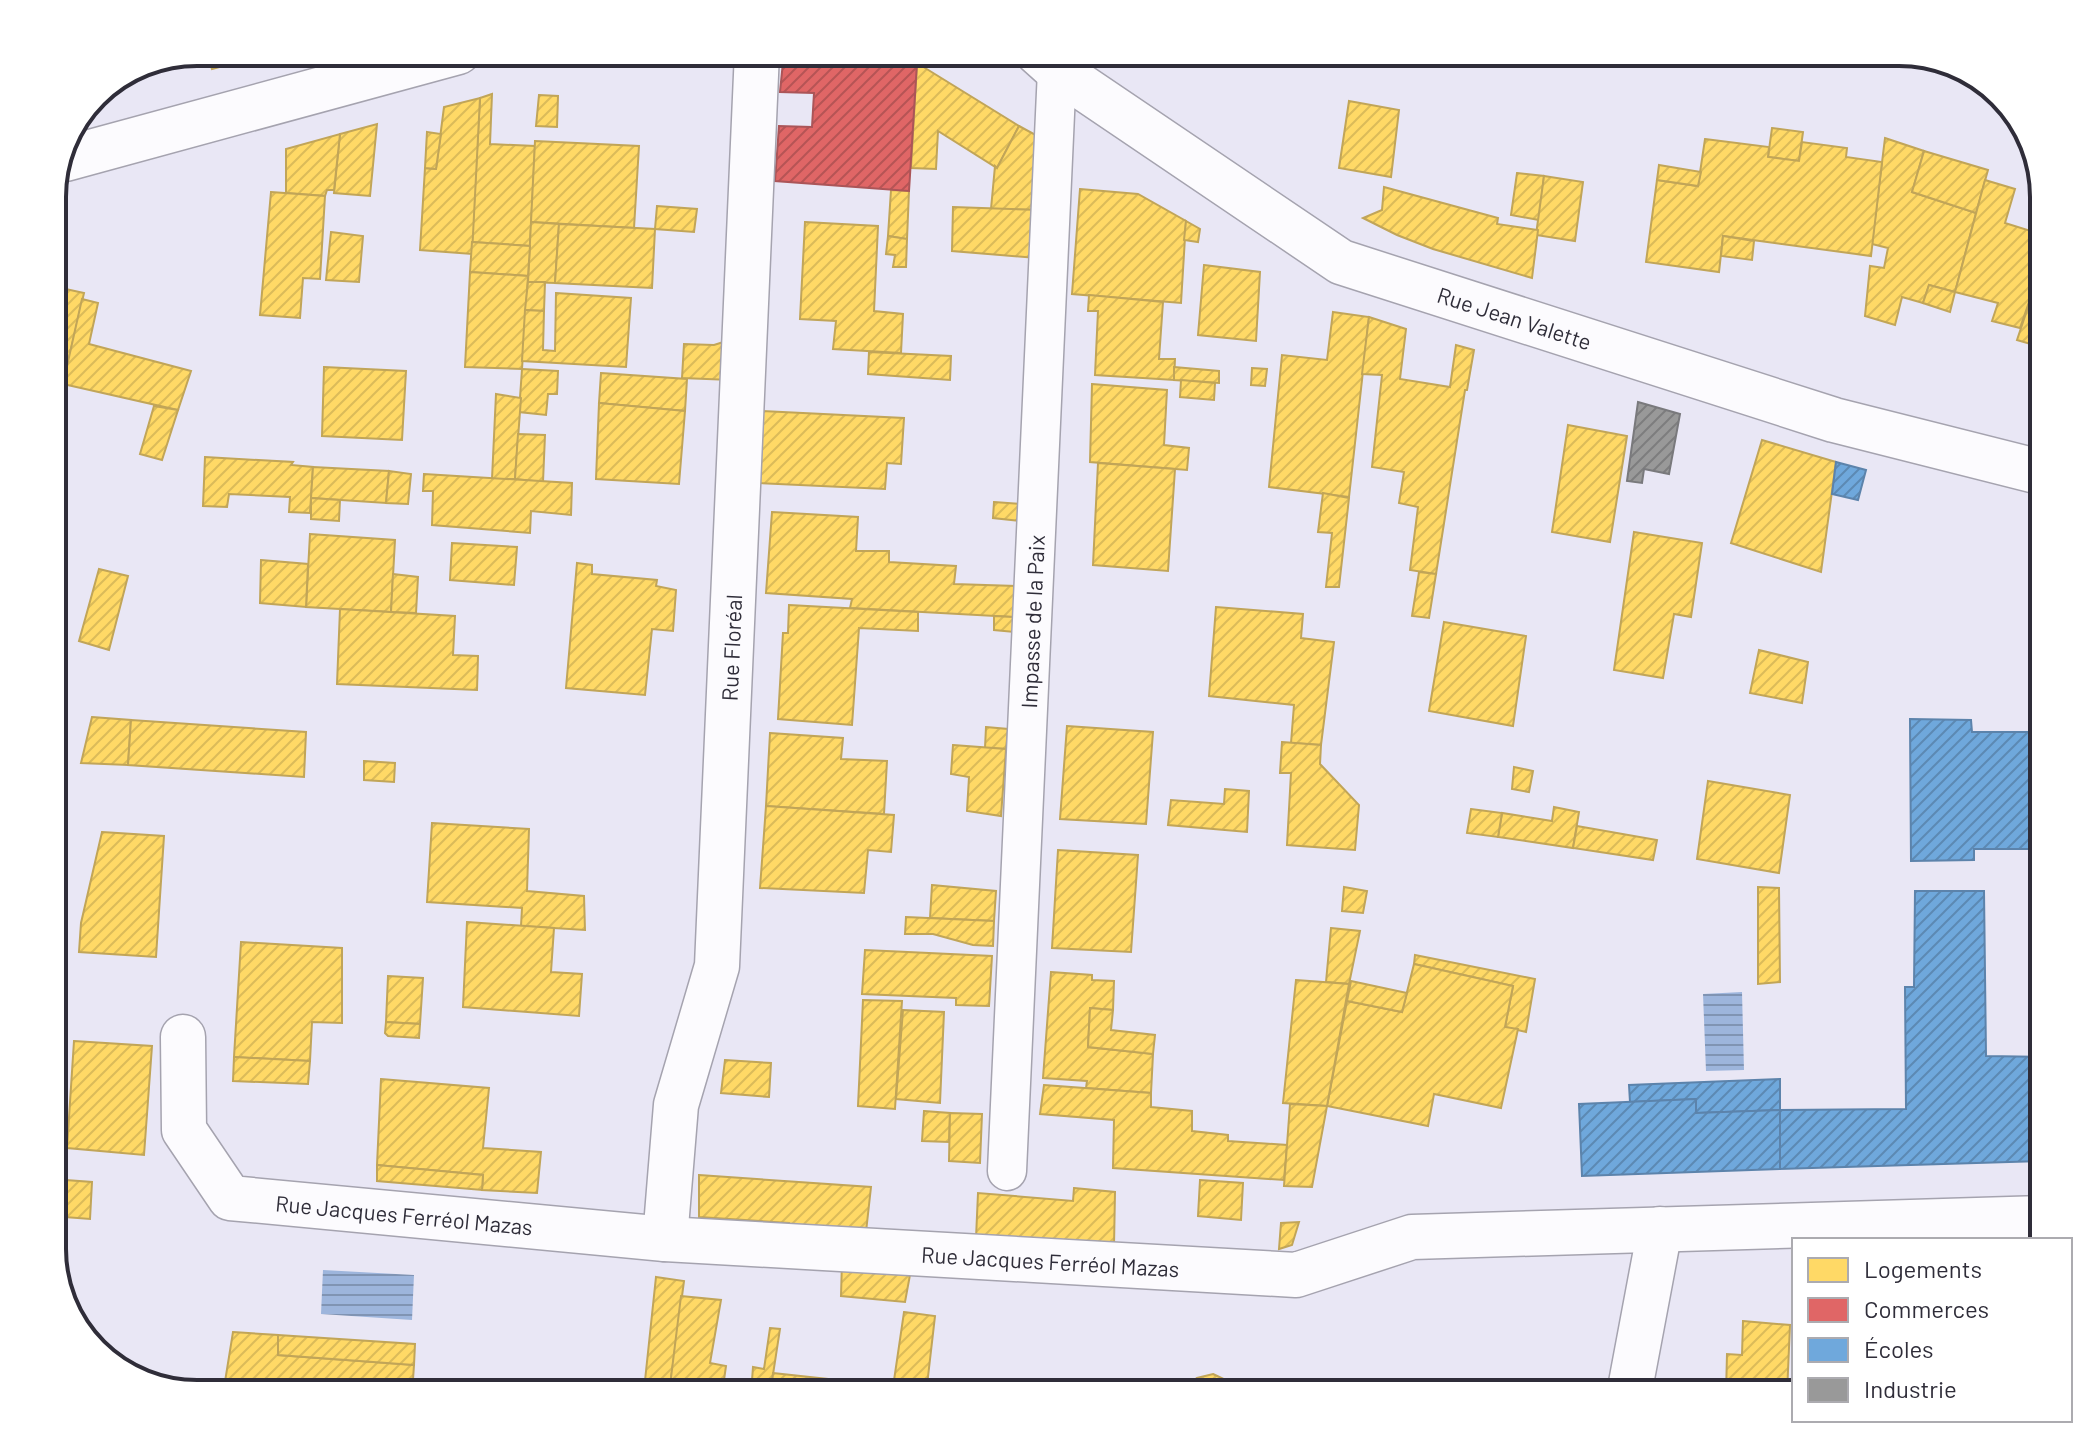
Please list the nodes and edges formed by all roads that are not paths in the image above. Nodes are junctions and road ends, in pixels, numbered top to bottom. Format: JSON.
{"nodes":[{"id":1,"x":407,"y":66,"type":"edge"},
{"id":2,"x":756,"y":66,"type":"edge"},
{"id":3,"x":1047,"y":66,"type":"edge"},
{"id":4,"x":1054,"y":66,"type":"edge"},
{"id":5,"x":73,"y":157,"type":"edge"},
{"id":6,"x":2030,"y":469,"type":"edge"},
{"id":7,"x":183,"y":1037,"type":"dead end"},
{"id":8,"x":1007,"y":1171,"type":"dead end"},
{"id":9,"x":2030,"y":1218,"type":"edge"},
{"id":10,"x":1660,"y":1229,"type":"junction"},
{"id":11,"x":665,"y":1239,"type":"junction"},
{"id":12,"x":1632,"y":1380,"type":"edge"}],
"edges":[{"from":1,"to":5,"type":"street"},
{"from":2,"to":11,"type":"street","name":"Rue Floréal"},
{"from":3,"to":8,"type":"street","name":"Impasse de la Paix"},
{"from":4,"to":6,"type":"street","name":"Rue Jean Valette"},
{"from":7,"to":11,"type":"street","name":"Rue Jacques Ferréol Mazas"},
{"from":9,"to":10,"type":"street","name":"Rue Jacques Ferréol Mazas"},
{"from":10,"to":11,"type":"street","name":"Rue Jacques Ferréol Mazas"},
{"from":10,"to":12,"type":"street"}]}
